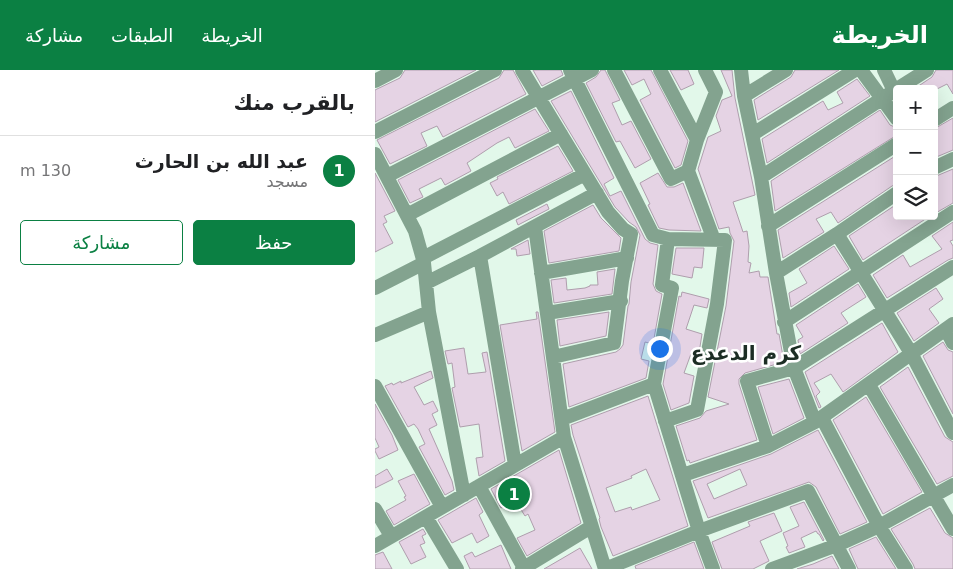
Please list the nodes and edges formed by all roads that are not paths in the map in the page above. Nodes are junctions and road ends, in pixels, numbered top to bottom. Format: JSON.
{"nodes":[{"id":1,"x":396,"y":70,"type":"edge"},
{"id":2,"x":495,"y":70,"type":"edge"},
{"id":3,"x":522,"y":70,"type":"edge"},
{"id":4,"x":593,"y":70,"type":"edge"},
{"id":5,"x":614,"y":70,"type":"edge"},
{"id":6,"x":660,"y":70,"type":"edge"},
{"id":7,"x":705,"y":70,"type":"edge"},
{"id":8,"x":741,"y":70,"type":"edge"},
{"id":9,"x":786,"y":70,"type":"edge"},
{"id":10,"x":855,"y":70,"type":"edge"},
{"id":11,"x":861,"y":70,"type":"edge"},
{"id":12,"x":884,"y":70,"type":"edge"},
{"id":13,"x":927,"y":70,"type":"edge"},
{"id":14,"x":572,"y":75,"type":"edge"},
{"id":15,"x":375,"y":81,"type":"edge"},
{"id":16,"x":893,"y":85,"type":"edge"},
{"id":17,"x":904,"y":85,"type":"edge"},
{"id":18,"x":893,"y":92,"type":"edge"},
{"id":19,"x":744,"y":96,"type":"junction"},
{"id":20,"x":539,"y":98,"type":"junction"},
{"id":21,"x":881,"y":99,"type":"junction"},
{"id":22,"x":953,"y":108,"type":"edge"},
{"id":23,"x":893,"y":114,"type":"edge"},
{"id":24,"x":938,"y":117,"type":"edge"},
{"id":25,"x":375,"y":132,"type":"edge"},
{"id":26,"x":561,"y":134,"type":"junction"},
{"id":27,"x":753,"y":134,"type":"junction"},
{"id":28,"x":697,"y":140,"type":"junction"},
{"id":29,"x":893,"y":147,"type":"edge"},
{"id":30,"x":375,"y":154,"type":"edge"},
{"id":31,"x":953,"y":159,"type":"edge"},
{"id":32,"x":938,"y":166,"type":"edge"},
{"id":33,"x":688,"y":171,"type":"junction"},
{"id":34,"x":585,"y":174,"type":"junction"},
{"id":35,"x":387,"y":176,"type":"junction"},
{"id":36,"x":761,"y":177,"type":"junction"},
{"id":37,"x":597,"y":193,"type":"junction"},
{"id":38,"x":893,"y":196,"type":"edge"},
{"id":39,"x":953,"y":212,"type":"edge"},
{"id":40,"x":407,"y":216,"type":"junction"},
{"id":41,"x":768,"y":226,"type":"junction"},
{"id":42,"x":535,"y":227,"type":"junction"},
{"id":43,"x":837,"y":234,"type":"junction"},
{"id":44,"x":668,"y":239,"type":"junction"},
{"id":45,"x":714,"y":240,"type":"junction"},
{"id":46,"x":480,"y":256,"type":"junction"},
{"id":47,"x":627,"y":258,"type":"junction"},
{"id":48,"x":424,"y":260,"type":"junction"},
{"id":49,"x":953,"y":267,"type":"edge"},
{"id":50,"x":541,"y":273,"type":"junction"},
{"id":51,"x":776,"y":273,"type":"junction"},
{"id":52,"x":860,"y":273,"type":"junction"},
{"id":53,"x":426,"y":282,"type":"junction"},
{"id":54,"x":375,"y":288,"type":"edge"},
{"id":55,"x":621,"y":301,"type":"junction"},
{"id":56,"x":884,"y":311,"type":"junction"},
{"id":57,"x":429,"y":312,"type":"junction"},
{"id":58,"x":547,"y":313,"type":"junction"},
{"id":59,"x":784,"y":322,"type":"junction"},
{"id":60,"x":949,"y":327,"type":"edge"},
{"id":61,"x":375,"y":335,"type":"edge"},
{"id":62,"x":953,"y":343,"type":"edge"},
{"id":63,"x":911,"y":353,"type":"junction"},
{"id":64,"x":553,"y":357,"type":"junction"},
{"id":65,"x":794,"y":368,"type":"junction"},
{"id":66,"x":654,"y":384,"type":"junction"},
{"id":67,"x":869,"y":384,"type":"junction"},
{"id":68,"x":375,"y":386,"type":"edge"},
{"id":69,"x":562,"y":419,"type":"junction"},
{"id":70,"x":819,"y":420,"type":"junction"},
{"id":71,"x":665,"y":421,"type":"junction"},
{"id":72,"x":953,"y":433,"type":"edge"},
{"id":73,"x":564,"y":437,"type":"junction"},
{"id":74,"x":768,"y":446,"type":"junction"},
{"id":75,"x":515,"y":465,"type":"junction"},
{"id":76,"x":683,"y":475,"type":"junction"},
{"id":77,"x":953,"y":485,"type":"edge"},
{"id":78,"x":479,"y":486,"type":"junction"},
{"id":79,"x":464,"y":495,"type":"junction"},
{"id":80,"x":935,"y":496,"type":"junction"},
{"id":81,"x":442,"y":507,"type":"junction"},
{"id":82,"x":375,"y":509,"type":"edge"},
{"id":83,"x":426,"y":517,"type":"junction"},
{"id":84,"x":879,"y":526,"type":"junction"},
{"id":85,"x":591,"y":527,"type":"junction"},
{"id":86,"x":953,"y":529,"type":"edge"},
{"id":87,"x":699,"y":531,"type":"junction"},
{"id":88,"x":391,"y":536,"type":"junction"},
{"id":89,"x":837,"y":545,"type":"junction"},
{"id":90,"x":375,"y":546,"type":"edge"},
{"id":91,"x":454,"y":568,"type":"edge"},
{"id":92,"x":523,"y":568,"type":"edge"},
{"id":93,"x":781,"y":568,"type":"edge"},
{"id":94,"x":605,"y":569,"type":"edge"},
{"id":95,"x":713,"y":569,"type":"edge"},
{"id":96,"x":849,"y":569,"type":"edge"},
{"id":97,"x":906,"y":569,"type":"edge"}],
"edges":[{"from":1,"to":15,"type":"street"},
{"from":2,"to":25,"type":"street"},
{"from":3,"to":20,"type":"street"},
{"from":4,"to":14,"type":"street"},
{"from":5,"to":33,"type":"street"},
{"from":6,"to":28,"type":"street"},
{"from":7,"to":28,"type":"street"},
{"from":8,"to":19,"type":"street"},
{"from":9,"to":19,"type":"street"},
{"from":10,"to":27,"type":"street"},
{"from":11,"to":21,"type":"street"},
{"from":12,"to":16,"type":"street"},
{"from":13,"to":17,"type":"street"},
{"from":14,"to":20,"type":"street"},
{"from":14,"to":44,"type":"street"},
{"from":18,"to":21,"type":"street"},
{"from":19,"to":27,"type":"street"},
{"from":20,"to":26,"type":"street"},
{"from":20,"to":35,"type":"street"},
{"from":21,"to":23,"type":"street"},
{"from":21,"to":36,"type":"street"},
{"from":22,"to":24,"type":"street"},
{"from":26,"to":34,"type":"street"},
{"from":26,"to":40,"type":"street"},
{"from":27,"to":36,"type":"street"},
{"from":28,"to":33,"type":"street"},
{"from":29,"to":41,"type":"street"},
{"from":30,"to":35,"type":"street"},
{"from":31,"to":32,"type":"street"},
{"from":33,"to":45,"type":"street"},
{"from":34,"to":37,"type":"street"},
{"from":34,"to":48,"type":"street"},
{"from":35,"to":40,"type":"street"},
{"from":36,"to":41,"type":"street"},
{"from":37,"to":42,"type":"street"},
{"from":37,"to":47,"type":"street"},
{"from":38,"to":43,"type":"street"},
{"from":39,"to":52,"type":"street"},
{"from":40,"to":48,"type":"street"},
{"from":41,"to":51,"type":"street"},
{"from":42,"to":46,"type":"street"},
{"from":42,"to":50,"type":"street"},
{"from":43,"to":51,"type":"street"},
{"from":43,"to":52,"type":"street"},
{"from":44,"to":45,"type":"street"},
{"from":44,"to":66,"type":"street"},
{"from":45,"to":71,"type":"street"},
{"from":46,"to":53,"type":"street"},
{"from":46,"to":75,"type":"street"},
{"from":47,"to":50,"type":"street"},
{"from":47,"to":55,"type":"street"},
{"from":48,"to":53,"type":"street"},
{"from":48,"to":54,"type":"street"},
{"from":49,"to":56,"type":"street"},
{"from":50,"to":58,"type":"street"},
{"from":51,"to":59,"type":"street"},
{"from":52,"to":56,"type":"street"},
{"from":52,"to":59,"type":"street"},
{"from":53,"to":57,"type":"street"},
{"from":55,"to":58,"type":"street"},
{"from":55,"to":64,"type":"street"},
{"from":56,"to":63,"type":"street"},
{"from":56,"to":65,"type":"street"},
{"from":57,"to":61,"type":"street"},
{"from":57,"to":79,"type":"street"},
{"from":58,"to":64,"type":"street"},
{"from":59,"to":65,"type":"street"},
{"from":60,"to":62,"type":"street"},
{"from":60,"to":63,"type":"street"},
{"from":63,"to":67,"type":"street"},
{"from":63,"to":72,"type":"street"},
{"from":64,"to":69,"type":"street"},
{"from":65,"to":70,"type":"street"},
{"from":65,"to":74,"type":"street"},
{"from":66,"to":69,"type":"street"},
{"from":66,"to":71,"type":"street"},
{"from":67,"to":70,"type":"street"},
{"from":67,"to":80,"type":"street"},
{"from":68,"to":81,"type":"street"},
{"from":69,"to":73,"type":"street"},
{"from":70,"to":74,"type":"street"},
{"from":70,"to":84,"type":"street"},
{"from":71,"to":76,"type":"street"},
{"from":73,"to":75,"type":"street"},
{"from":73,"to":85,"type":"street"},
{"from":74,"to":76,"type":"street"},
{"from":75,"to":78,"type":"street"},
{"from":76,"to":87,"type":"street"},
{"from":77,"to":80,"type":"street"},
{"from":78,"to":79,"type":"street"},
{"from":78,"to":92,"type":"street"},
{"from":79,"to":81,"type":"street"},
{"from":80,"to":84,"type":"street"},
{"from":80,"to":86,"type":"street"},
{"from":81,"to":83,"type":"street"},
{"from":82,"to":88,"type":"street"},
{"from":83,"to":88,"type":"street"},
{"from":83,"to":91,"type":"street"},
{"from":84,"to":89,"type":"street"},
{"from":84,"to":97,"type":"street"},
{"from":85,"to":92,"type":"street"},
{"from":85,"to":94,"type":"street"},
{"from":87,"to":89,"type":"street"},
{"from":87,"to":94,"type":"street"},
{"from":87,"to":95,"type":"street"},
{"from":88,"to":90,"type":"street"},
{"from":89,"to":93,"type":"street"},
{"from":89,"to":96,"type":"street"}]}
